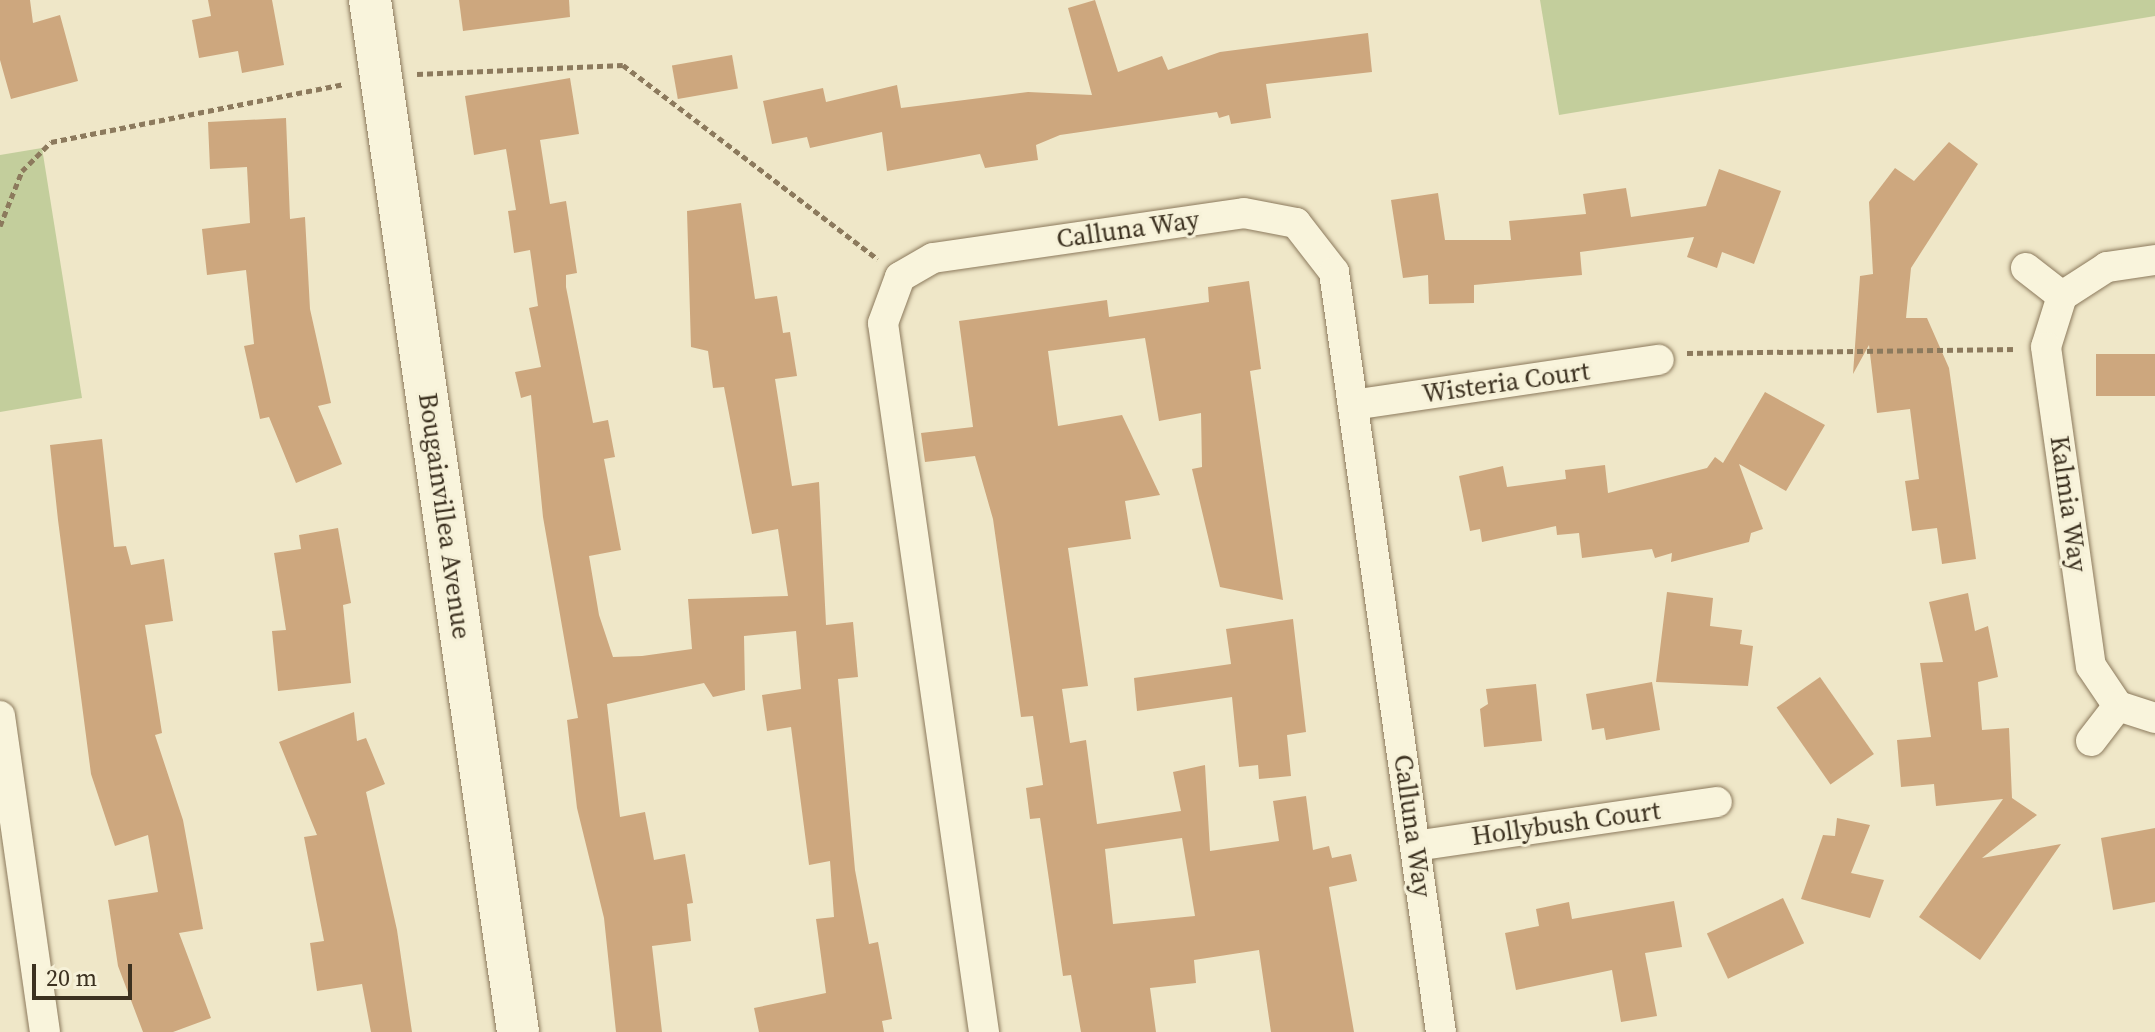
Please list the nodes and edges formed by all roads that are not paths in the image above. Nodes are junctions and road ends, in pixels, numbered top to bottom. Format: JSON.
{"nodes":[{"id":1,"x":370,"y":0,"type":"edge"},
{"id":2,"x":2155,"y":260,"type":"edge"},
{"id":3,"x":2026,"y":268,"type":"dead end"},
{"id":4,"x":2062,"y":296,"type":"junction"},
{"id":5,"x":1659,"y":360,"type":"road end"},
{"id":6,"x":1353,"y":405,"type":"junction"},
{"id":7,"x":2118,"y":706,"type":"junction"},
{"id":8,"x":0,"y":716,"type":"edge"},
{"id":9,"x":2155,"y":718,"type":"edge"},
{"id":10,"x":2091,"y":741,"type":"dead end"},
{"id":11,"x":1717,"y":802,"type":"dead end"},
{"id":12,"x":1415,"y":846,"type":"junction"},
{"id":13,"x":45,"y":1032,"type":"edge"},
{"id":14,"x":518,"y":1032,"type":"edge"},
{"id":15,"x":984,"y":1032,"type":"edge"},
{"id":16,"x":1441,"y":1032,"type":"edge"}],
"edges":[{"from":1,"to":14,"type":"street","name":"Bougainvillea Avenue"},
{"from":2,"to":4,"type":"street"},
{"from":3,"to":4,"type":"street"},
{"from":4,"to":7,"type":"street","name":"Kalmia Way"},
{"from":5,"to":6,"type":"street","name":"Wisteria Court"},
{"from":6,"to":12,"type":"street","name":"Calluna Way"},
{"from":6,"to":15,"type":"street","name":"Calluna Way"},
{"from":7,"to":9,"type":"street"},
{"from":7,"to":10,"type":"street"},
{"from":8,"to":13,"type":"street"},
{"from":11,"to":12,"type":"street","name":"Hollybush Court"},
{"from":12,"to":16,"type":"street","name":"Calluna Way"}]}
